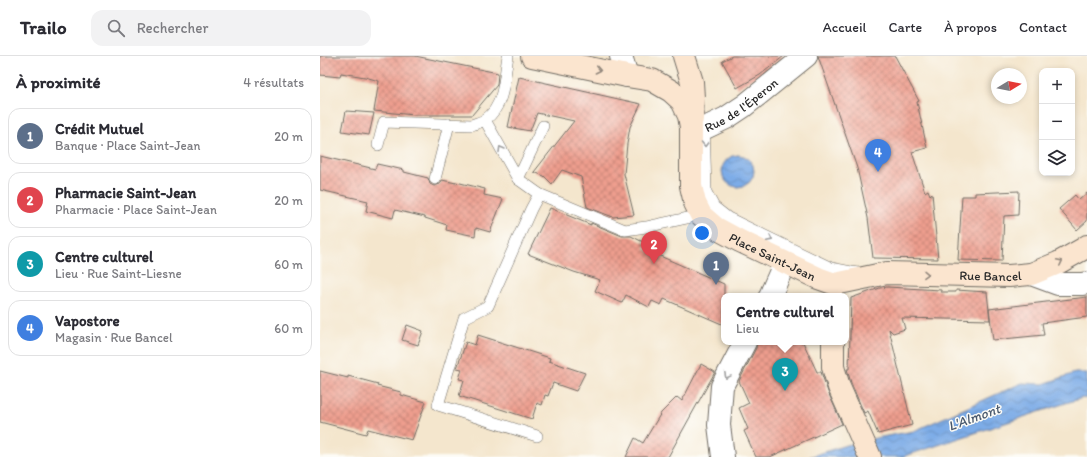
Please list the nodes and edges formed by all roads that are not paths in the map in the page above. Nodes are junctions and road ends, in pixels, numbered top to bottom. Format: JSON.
{"nodes":[{"id":1,"x":508,"y":56,"type":"edge"},
{"id":2,"x":532,"y":56,"type":"edge"},
{"id":3,"x":684,"y":56,"type":"edge"},
{"id":4,"x":806,"y":56,"type":"edge"},
{"id":5,"x":624,"y":66,"type":"edge"},
{"id":6,"x":652,"y":80,"type":"junction"},
{"id":7,"x":693,"y":98,"type":"junction"},
{"id":8,"x":485,"y":120,"type":"junction"},
{"id":9,"x":449,"y":124,"type":"junction"},
{"id":10,"x":543,"y":126,"type":"dead end"},
{"id":11,"x":698,"y":128,"type":"junction"},
{"id":12,"x":378,"y":145,"type":"dead end"},
{"id":13,"x":435,"y":179,"type":"dead end"},
{"id":14,"x":518,"y":179,"type":"junction"},
{"id":15,"x":539,"y":194,"type":"junction"},
{"id":16,"x":700,"y":215,"type":"junction"},
{"id":17,"x":1087,"y":246,"type":"edge"},
{"id":18,"x":785,"y":262,"type":"junction"},
{"id":19,"x":887,"y":273,"type":"junction"},
{"id":20,"x":1031,"y":274,"type":"junction"},
{"id":21,"x":1087,"y":283,"type":"edge"},
{"id":22,"x":835,"y":290,"type":"edge"},
{"id":23,"x":771,"y":293,"type":"edge"},
{"id":24,"x":743,"y":345,"type":"edge"},
{"id":25,"x":832,"y":345,"type":"edge"},
{"id":26,"x":537,"y":436,"type":"dead end"},
{"id":27,"x":723,"y":457,"type":"edge"},
{"id":28,"x":870,"y":457,"type":"edge"}],
"edges":[{"from":1,"to":8,"type":"lane"},
{"from":2,"to":5,"type":"main road","one_way":true},
{"from":3,"to":7,"type":"main road"},
{"from":4,"to":11,"type":"street","name":"Rue de l'Éperon"},
{"from":5,"to":6,"type":"main road"},
{"from":6,"to":7,"type":"lane"},
{"from":6,"to":11,"type":"main road"},
{"from":7,"to":11,"type":"main road"},
{"from":8,"to":9,"type":"lane"},
{"from":14,"to":8,"type":"lane","one_way":true},
{"from":9,"to":12,"type":"lane"},
{"from":9,"to":13,"type":"lane"},
{"from":10,"to":14,"type":"lane"},
{"from":11,"to":16,"type":"main road"},
{"from":11,"to":19,"type":"lane","one_way":true},
{"from":14,"to":15,"type":"lane"},
{"from":15,"to":16,"type":"lane"},
{"from":15,"to":26,"type":"lane"},
{"from":16,"to":18,"type":"main road","name":"Place Saint-Jean"},
{"from":20,"to":17,"type":"main road","name":"Rue Bancel","one_way":true},
{"from":18,"to":22,"type":"main road","name":"Place Saint-Jean"},
{"from":18,"to":23,"type":"street"},
{"from":19,"to":20,"type":"main road","name":"Rue Bancel","one_way":true},
{"from":19,"to":22,"type":"main road","name":"Place Saint-Jean"},
{"from":20,"to":21,"type":"street"},
{"from":24,"to":27,"type":"street","one_way":true},
{"from":25,"to":28,"type":"main road"}]}
